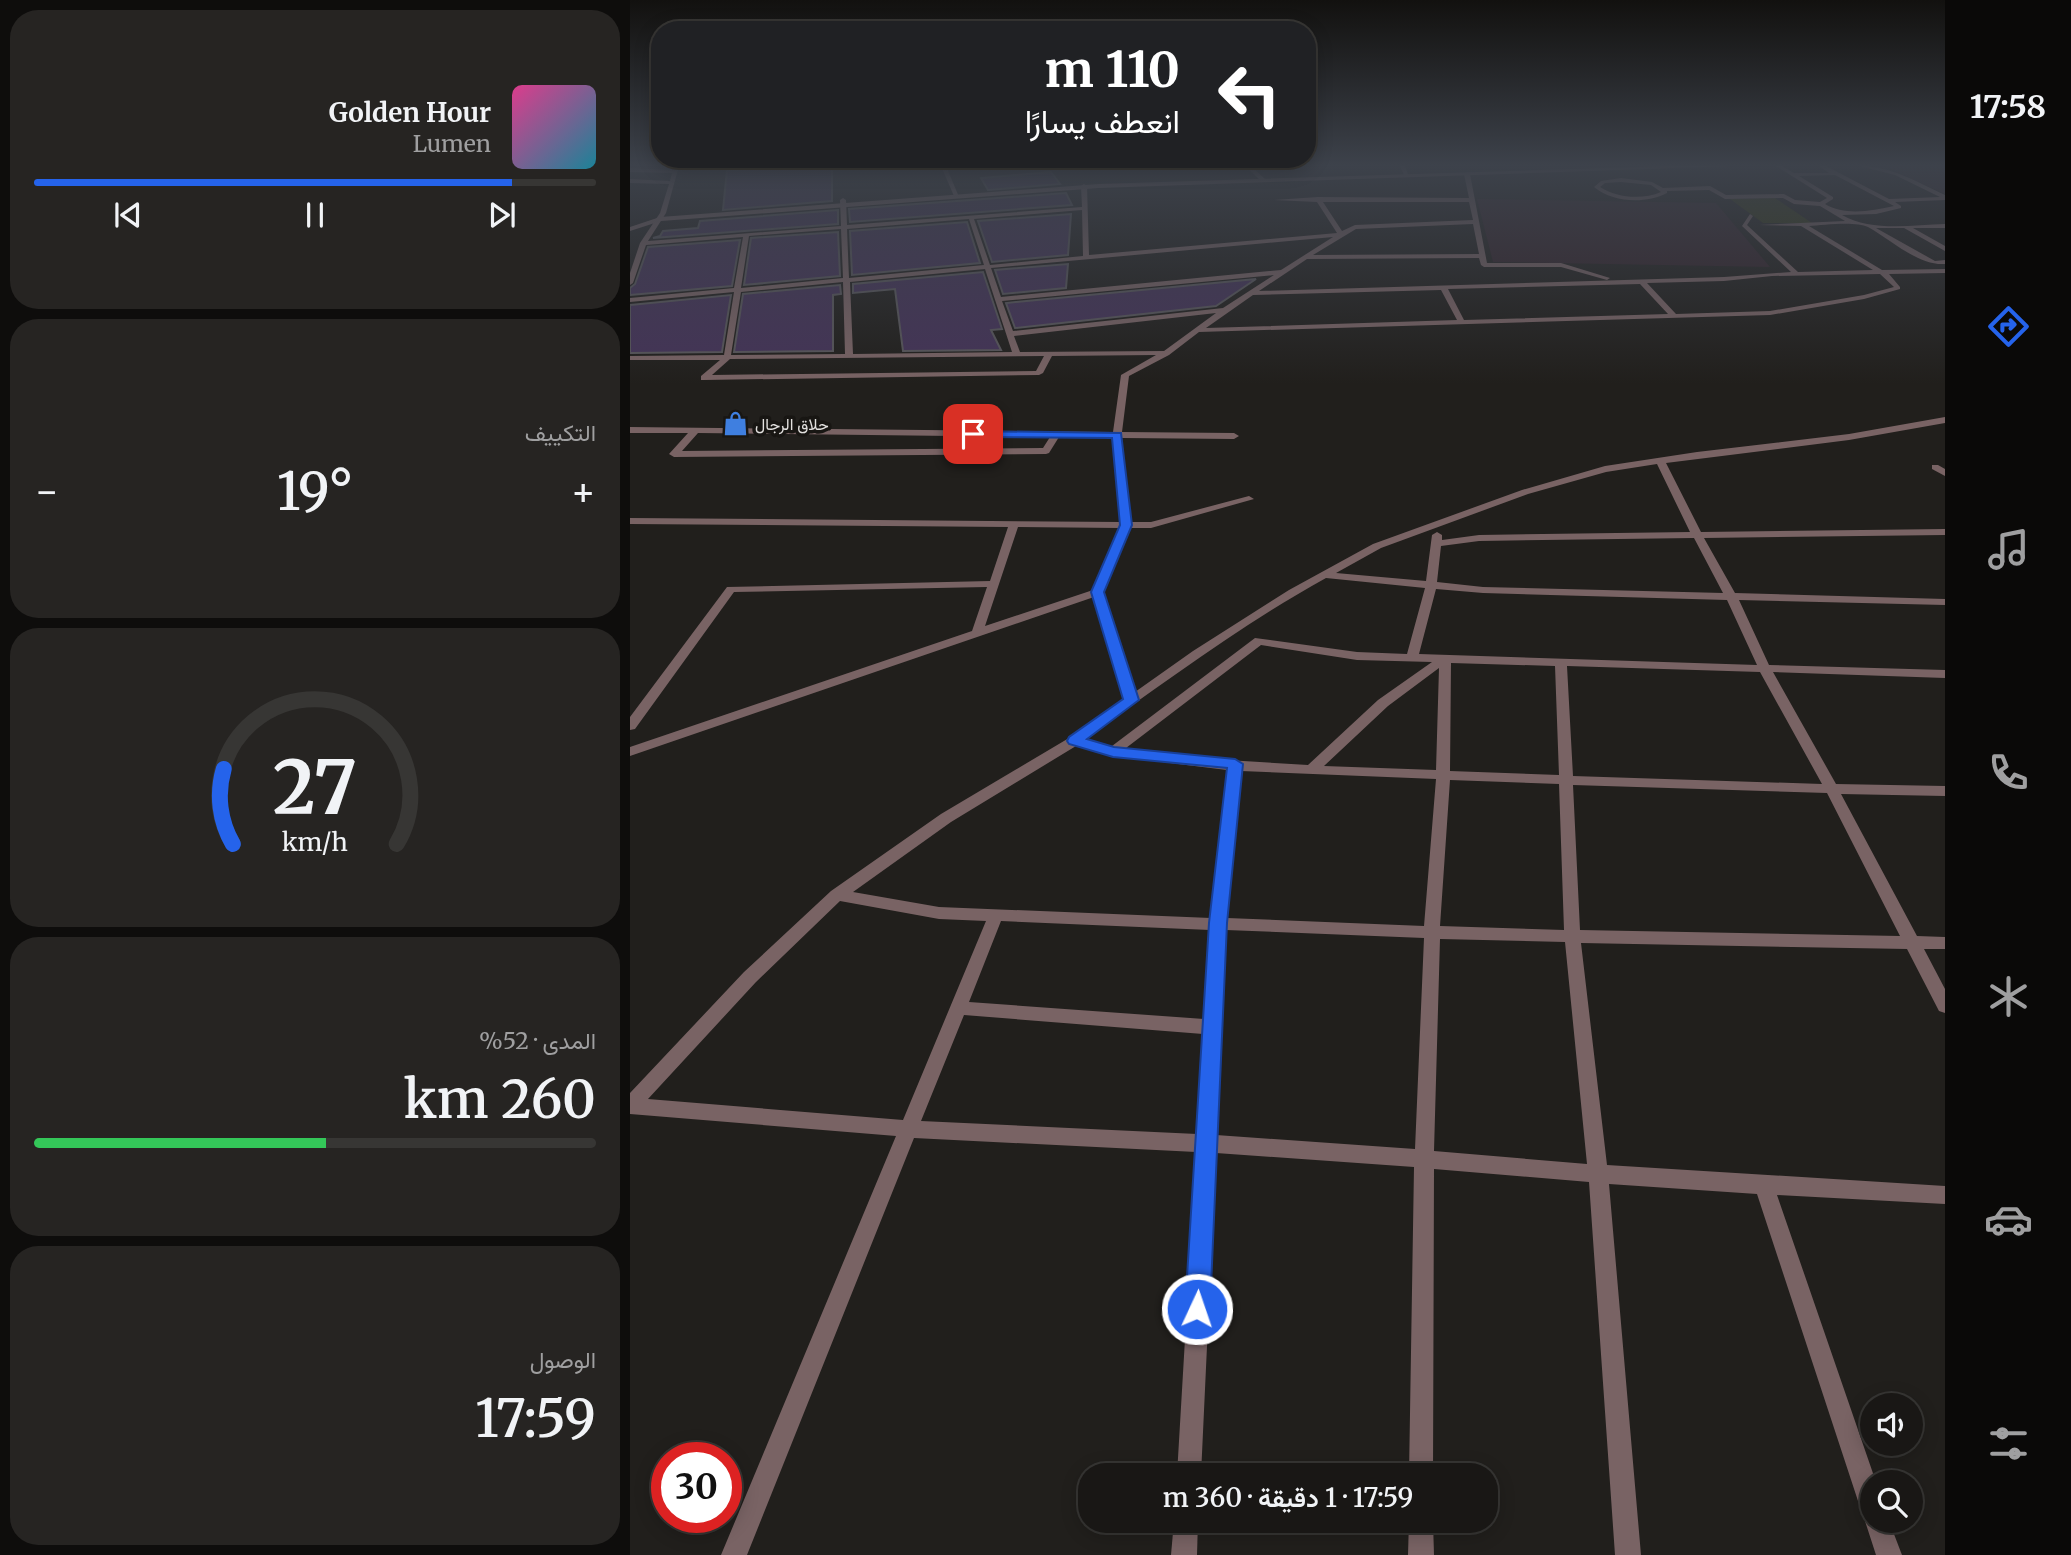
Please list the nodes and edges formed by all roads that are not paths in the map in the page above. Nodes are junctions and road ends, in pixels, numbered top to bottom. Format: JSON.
{"nodes":[{"id":1,"x":646,"y":239,"type":"edge"},
{"id":2,"x":700,"y":239,"type":"edge"},
{"id":3,"x":745,"y":239,"type":"edge"},
{"id":4,"x":843,"y":239,"type":"edge"},
{"id":5,"x":978,"y":239,"type":"edge"},
{"id":6,"x":1086,"y":239,"type":"edge"},
{"id":7,"x":1292,"y":239,"type":"edge"},
{"id":8,"x":1333,"y":239,"type":"edge"},
{"id":9,"x":1479,"y":239,"type":"edge"},
{"id":10,"x":1759,"y":239,"type":"edge"},
{"id":11,"x":1826,"y":239,"type":"edge"},
{"id":12,"x":1890,"y":239,"type":"edge"},
{"id":13,"x":1927,"y":239,"type":"edge"},
{"id":14,"x":643,"y":243,"type":"junction"},
{"id":15,"x":1945,"y":249,"type":"edge"},
{"id":16,"x":1483,"y":256,"type":"junction"},
{"id":17,"x":1306,"y":257,"type":"junction"},
{"id":18,"x":1086,"y":258,"type":"junction"},
{"id":19,"x":1945,"y":262,"type":"edge"},
{"id":20,"x":987,"y":268,"type":"junction"},
{"id":21,"x":1284,"y":271,"type":"junction"},
{"id":22,"x":1945,"y":271,"type":"edge"},
{"id":23,"x":1881,"y":272,"type":"junction"},
{"id":24,"x":1797,"y":274,"type":"junction"},
{"id":25,"x":845,"y":281,"type":"junction"},
{"id":26,"x":1621,"y":282,"type":"junction"},
{"id":27,"x":1642,"y":282,"type":"junction"},
{"id":28,"x":630,"y":283,"type":"edge"},
{"id":29,"x":1443,"y":287,"type":"junction"},
{"id":30,"x":736,"y":291,"type":"junction"},
{"id":31,"x":1254,"y":293,"type":"junction"},
{"id":32,"x":998,"y":299,"type":"junction"},
{"id":33,"x":630,"y":300,"type":"edge"},
{"id":34,"x":1225,"y":310,"type":"junction"},
{"id":35,"x":1674,"y":316,"type":"junction"},
{"id":36,"x":1462,"y":323,"type":"junction"},
{"id":37,"x":1199,"y":330,"type":"junction"},
{"id":38,"x":1009,"y":334,"type":"junction"},
{"id":39,"x":1166,"y":353,"type":"junction"},
{"id":40,"x":1049,"y":354,"type":"junction"},
{"id":41,"x":1017,"y":355,"type":"junction"},
{"id":42,"x":849,"y":357,"type":"junction"},
{"id":43,"x":630,"y":358,"type":"edge"},
{"id":44,"x":727,"y":358,"type":"junction"},
{"id":45,"x":1945,"y":420,"type":"edge"},
{"id":46,"x":630,"y":430,"type":"edge"},
{"id":47,"x":695,"y":431,"type":"junction"},
{"id":48,"x":1056,"y":435,"type":"junction"},
{"id":49,"x":1117,"y":435,"type":"junction"},
{"id":50,"x":1234,"y":436,"type":"dead end"},
{"id":51,"x":1660,"y":461,"type":"junction"},
{"id":52,"x":1935,"y":467,"type":"dead end"},
{"id":53,"x":1945,"y":473,"type":"edge"},
{"id":54,"x":1249,"y":499,"type":"dead end"},
{"id":55,"x":630,"y":521,"type":"edge"},
{"id":56,"x":1438,"y":523,"type":"junction"},
{"id":57,"x":1014,"y":524,"type":"junction"},
{"id":58,"x":1126,"y":525,"type":"junction"},
{"id":59,"x":1945,"y":532,"type":"edge"},
{"id":60,"x":1697,"y":535,"type":"junction"},
{"id":61,"x":1436,"y":544,"type":"junction"},
{"id":62,"x":1324,"y":575,"type":"junction"},
{"id":63,"x":994,"y":584,"type":"junction"},
{"id":64,"x":1431,"y":587,"type":"junction"},
{"id":65,"x":1098,"y":592,"type":"junction"},
{"id":66,"x":1732,"y":598,"type":"junction"},
{"id":67,"x":1945,"y":602,"type":"edge"},
{"id":68,"x":976,"y":634,"type":"junction"},
{"id":69,"x":1412,"y":657,"type":"junction"},
{"id":70,"x":1445,"y":658,"type":"junction"},
{"id":71,"x":1561,"y":662,"type":"junction"},
{"id":72,"x":1765,"y":668,"type":"junction"},
{"id":73,"x":1945,"y":674,"type":"edge"},
{"id":74,"x":1131,"y":700,"type":"junction"},
{"id":75,"x":630,"y":726,"type":"edge"},
{"id":76,"x":1074,"y":741,"type":"junction"},
{"id":77,"x":630,"y":752,"type":"edge"},
{"id":78,"x":1113,"y":752,"type":"junction"},
{"id":79,"x":1235,"y":764,"type":"junction"},
{"id":80,"x":1312,"y":768,"type":"junction"},
{"id":81,"x":1443,"y":775,"type":"junction"},
{"id":82,"x":1567,"y":781,"type":"junction"},
{"id":83,"x":1832,"y":789,"type":"junction"},
{"id":84,"x":1945,"y":791,"type":"edge"},
{"id":85,"x":837,"y":895,"type":"junction"},
{"id":86,"x":996,"y":915,"type":"junction"},
{"id":87,"x":1218,"y":923,"type":"junction"},
{"id":88,"x":1432,"y":932,"type":"junction"},
{"id":89,"x":1572,"y":936,"type":"junction"},
{"id":90,"x":1911,"y":942,"type":"junction"},
{"id":91,"x":1945,"y":943,"type":"edge"},
{"id":92,"x":1945,"y":1006,"type":"edge"},
{"id":93,"x":959,"y":1008,"type":"junction"},
{"id":94,"x":1213,"y":1027,"type":"junction"},
{"id":95,"x":630,"y":1106,"type":"edge"},
{"id":96,"x":909,"y":1129,"type":"junction"},
{"id":97,"x":1206,"y":1143,"type":"junction"},
{"id":98,"x":1424,"y":1158,"type":"junction"},
{"id":99,"x":1598,"y":1174,"type":"junction"},
{"id":100,"x":1764,"y":1185,"type":"junction"},
{"id":101,"x":1945,"y":1195,"type":"edge"},
{"id":102,"x":1190,"y":1463,"type":"edge"},
{"id":103,"x":1421,"y":1463,"type":"edge"},
{"id":104,"x":1860,"y":1471,"type":"edge"},
{"id":105,"x":1185,"y":1533,"type":"edge"},
{"id":106,"x":1421,"y":1533,"type":"edge"},
{"id":107,"x":1881,"y":1533,"type":"edge"},
{"id":108,"x":734,"y":1555,"type":"edge"},
{"id":109,"x":1184,"y":1555,"type":"edge"},
{"id":110,"x":1420,"y":1555,"type":"edge"},
{"id":111,"x":1628,"y":1555,"type":"edge"},
{"id":112,"x":1889,"y":1555,"type":"edge"}],
"edges":[{"from":1,"to":14,"type":"street"},
{"from":2,"to":14,"type":"street"},
{"from":3,"to":30,"type":"street"},
{"from":4,"to":25,"type":"street"},
{"from":5,"to":20,"type":"street"},
{"from":6,"to":18,"type":"street"},
{"from":7,"to":18,"type":"street"},
{"from":8,"to":17,"type":"street"},
{"from":9,"to":16,"type":"street"},
{"from":10,"to":24,"type":"street"},
{"from":11,"to":23,"type":"street"},
{"from":12,"to":19,"type":"street"},
{"from":13,"to":15,"type":"street"},
{"from":14,"to":28,"type":"street"},
{"from":16,"to":17,"type":"street"},
{"from":16,"to":26,"type":"street"},
{"from":17,"to":21,"type":"street"},
{"from":18,"to":20,"type":"street"},
{"from":20,"to":25,"type":"street"},
{"from":20,"to":32,"type":"street"},
{"from":21,"to":31,"type":"street"},
{"from":21,"to":32,"type":"street"},
{"from":22,"to":23,"type":"street"},
{"from":23,"to":24,"type":"street"},
{"from":23,"to":35,"type":"street"},
{"from":24,"to":27,"type":"street"},
{"from":25,"to":30,"type":"street"},
{"from":25,"to":42,"type":"street"},
{"from":26,"to":27,"type":"street"},
{"from":26,"to":29,"type":"street"},
{"from":27,"to":35,"type":"street"},
{"from":29,"to":31,"type":"street"},
{"from":29,"to":36,"type":"street"},
{"from":30,"to":33,"type":"street"},
{"from":30,"to":44,"type":"street"},
{"from":31,"to":34,"type":"street"},
{"from":32,"to":38,"type":"street"},
{"from":34,"to":37,"type":"street"},
{"from":34,"to":38,"type":"street"},
{"from":35,"to":36,"type":"street"},
{"from":36,"to":37,"type":"street"},
{"from":37,"to":39,"type":"street"},
{"from":38,"to":41,"type":"street"},
{"from":39,"to":40,"type":"street"},
{"from":39,"to":49,"type":"street"},
{"from":40,"to":41,"type":"street"},
{"from":40,"to":44,"type":"street"},
{"from":41,"to":42,"type":"street"},
{"from":42,"to":44,"type":"street"},
{"from":43,"to":44,"type":"street"},
{"from":45,"to":51,"type":"street"},
{"from":46,"to":47,"type":"street"},
{"from":47,"to":48,"type":"street"},
{"from":47,"to":48,"type":"street"},
{"from":48,"to":49,"type":"street"},
{"from":49,"to":50,"type":"street"},
{"from":49,"to":58,"type":"street"},
{"from":51,"to":56,"type":"street"},
{"from":51,"to":60,"type":"street"},
{"from":52,"to":53,"type":"street"},
{"from":54,"to":58,"type":"street"},
{"from":55,"to":57,"type":"street"},
{"from":56,"to":61,"type":"street"},
{"from":56,"to":62,"type":"street"},
{"from":57,"to":58,"type":"street"},
{"from":57,"to":63,"type":"street"},
{"from":58,"to":65,"type":"street"},
{"from":59,"to":60,"type":"street"},
{"from":60,"to":61,"type":"street"},
{"from":60,"to":66,"type":"street"},
{"from":61,"to":64,"type":"street"},
{"from":62,"to":64,"type":"street"},
{"from":62,"to":74,"type":"street"},
{"from":63,"to":68,"type":"street"},
{"from":63,"to":75,"type":"street"},
{"from":64,"to":66,"type":"street"},
{"from":64,"to":69,"type":"street"},
{"from":65,"to":68,"type":"street"},
{"from":65,"to":74,"type":"street"},
{"from":66,"to":67,"type":"street"},
{"from":66,"to":72,"type":"street"},
{"from":68,"to":77,"type":"street"},
{"from":69,"to":70,"type":"street"},
{"from":69,"to":78,"type":"street"},
{"from":70,"to":71,"type":"street"},
{"from":70,"to":80,"type":"street"},
{"from":70,"to":81,"type":"street"},
{"from":71,"to":72,"type":"street"},
{"from":71,"to":82,"type":"street"},
{"from":72,"to":73,"type":"street"},
{"from":72,"to":83,"type":"street"},
{"from":74,"to":76,"type":"street"},
{"from":76,"to":78,"type":"street"},
{"from":76,"to":85,"type":"street"},
{"from":78,"to":79,"type":"street"},
{"from":79,"to":80,"type":"street"},
{"from":79,"to":87,"type":"street"},
{"from":80,"to":81,"type":"street"},
{"from":81,"to":82,"type":"street"},
{"from":81,"to":88,"type":"street"},
{"from":82,"to":83,"type":"street"},
{"from":82,"to":89,"type":"street"},
{"from":83,"to":84,"type":"street"},
{"from":83,"to":90,"type":"street"},
{"from":85,"to":86,"type":"street"},
{"from":85,"to":95,"type":"street"},
{"from":86,"to":87,"type":"street"},
{"from":86,"to":93,"type":"street"},
{"from":87,"to":88,"type":"street"},
{"from":87,"to":94,"type":"street"},
{"from":88,"to":89,"type":"street"},
{"from":88,"to":98,"type":"street"},
{"from":89,"to":90,"type":"street"},
{"from":89,"to":99,"type":"street"},
{"from":90,"to":91,"type":"street"},
{"from":90,"to":92,"type":"street"},
{"from":93,"to":94,"type":"street"},
{"from":93,"to":96,"type":"street"},
{"from":94,"to":97,"type":"street"},
{"from":95,"to":96,"type":"street"},
{"from":96,"to":97,"type":"street"},
{"from":96,"to":108,"type":"street"},
{"from":97,"to":98,"type":"street"},
{"from":97,"to":102,"type":"street"},
{"from":98,"to":99,"type":"street"},
{"from":98,"to":103,"type":"street"},
{"from":99,"to":100,"type":"street"},
{"from":99,"to":111,"type":"street"},
{"from":100,"to":101,"type":"street"},
{"from":100,"to":104,"type":"street"},
{"from":105,"to":109,"type":"street"},
{"from":106,"to":110,"type":"street"},
{"from":107,"to":112,"type":"street"}]}
